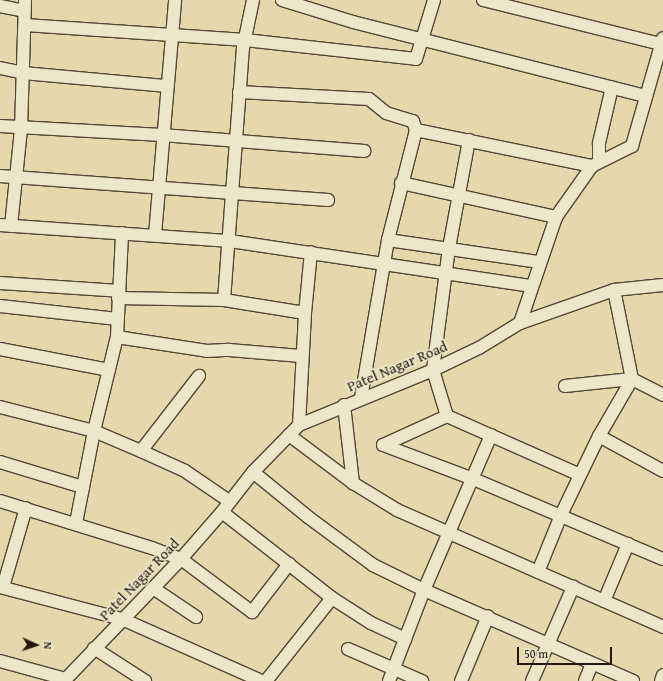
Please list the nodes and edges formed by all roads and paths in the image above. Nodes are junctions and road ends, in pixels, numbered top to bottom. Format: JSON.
{"nodes":[{"id":1,"x":174,"y":0,"type":"edge"},
{"id":2,"x":252,"y":0,"type":"edge"},
{"id":3,"x":282,"y":0,"type":"edge"},
{"id":4,"x":434,"y":0,"type":"edge"},
{"id":5,"x":483,"y":0,"type":"edge"},
{"id":6,"x":25,"y":5,"type":"edge"},
{"id":7,"x":0,"y":6,"type":"edge"},
{"id":8,"x":25,"y":24,"type":"junction"},
{"id":9,"x":172,"y":35,"type":"junction"},
{"id":10,"x":423,"y":38,"type":"junction"},
{"id":11,"x":245,"y":40,"type":"junction"},
{"id":12,"x":662,"y":41,"type":"edge"},
{"id":13,"x":0,"y":68,"type":"edge"},
{"id":14,"x":23,"y":73,"type":"junction"},
{"id":15,"x":167,"y":86,"type":"junction"},
{"id":16,"x":612,"y":87,"type":"junction"},
{"id":17,"x":239,"y":92,"type":"junction"},
{"id":18,"x":646,"y":96,"type":"junction"},
{"id":19,"x":0,"y":126,"type":"edge"},
{"id":20,"x":21,"y":129,"type":"junction"},
{"id":21,"x":416,"y":130,"type":"junction"},
{"id":22,"x":162,"y":135,"type":"junction"},
{"id":23,"x":469,"y":140,"type":"junction"},
{"id":24,"x":236,"y":142,"type":"junction"},
{"id":25,"x":364,"y":151,"type":"dead end"},
{"id":26,"x":595,"y":164,"type":"junction"},
{"id":27,"x":0,"y":176,"type":"edge"},
{"id":28,"x":16,"y":177,"type":"junction"},
{"id":29,"x":401,"y":183,"type":"junction"},
{"id":30,"x":158,"y":186,"type":"junction"},
{"id":31,"x":232,"y":192,"type":"junction"},
{"id":32,"x":459,"y":198,"type":"junction"},
{"id":33,"x":328,"y":200,"type":"dead end"},
{"id":34,"x":556,"y":217,"type":"junction"},
{"id":35,"x":6,"y":226,"type":"edge"},
{"id":36,"x":122,"y":233,"type":"junction"},
{"id":37,"x":155,"y":235,"type":"junction"},
{"id":38,"x":388,"y":240,"type":"junction"},
{"id":39,"x":230,"y":241,"type":"junction"},
{"id":40,"x":449,"y":248,"type":"junction"},
{"id":41,"x":311,"y":252,"type":"junction"},
{"id":42,"x":539,"y":262,"type":"junction"},
{"id":43,"x":383,"y":265,"type":"junction"},
{"id":44,"x":445,"y":274,"type":"junction"},
{"id":45,"x":0,"y":283,"type":"edge"},
{"id":46,"x":663,"y":285,"type":"edge"},
{"id":47,"x":532,"y":286,"type":"junction"},
{"id":48,"x":614,"y":290,"type":"junction"},
{"id":49,"x":119,"y":295,"type":"junction"},
{"id":50,"x":224,"y":300,"type":"junction"},
{"id":51,"x":0,"y":306,"type":"edge"},
{"id":52,"x":305,"y":313,"type":"junction"},
{"id":53,"x":116,"y":319,"type":"junction"},
{"id":54,"x":520,"y":323,"type":"junction"},
{"id":55,"x":117,"y":336,"type":"junction"},
{"id":56,"x":0,"y":349,"type":"edge"},
{"id":57,"x":301,"y":356,"type":"junction"},
{"id":58,"x":109,"y":370,"type":"junction"},
{"id":59,"x":433,"y":370,"type":"junction"},
{"id":60,"x":199,"y":376,"type":"dead end"},
{"id":61,"x":632,"y":379,"type":"junction"},
{"id":62,"x":565,"y":386,"type":"dead end"},
{"id":63,"x":663,"y":395,"type":"edge"},
{"id":64,"x":361,"y":398,"type":"junction"},
{"id":65,"x":344,"y":406,"type":"junction"},
{"id":66,"x":0,"y":408,"type":"edge"},
{"id":67,"x":447,"y":416,"type":"junction"},
{"id":68,"x":299,"y":425,"type":"junction"},
{"id":69,"x":94,"y":431,"type":"junction"},
{"id":70,"x":288,"y":435,"type":"junction"},
{"id":71,"x":491,"y":435,"type":"junction"},
{"id":72,"x":599,"y":436,"type":"junction"},
{"id":73,"x":141,"y":450,"type":"junction"},
{"id":74,"x":0,"y":462,"type":"edge"},
{"id":75,"x":663,"y":471,"type":"edge"},
{"id":76,"x":253,"y":472,"type":"junction"},
{"id":77,"x":580,"y":475,"type":"junction"},
{"id":78,"x":471,"y":478,"type":"junction"},
{"id":79,"x":353,"y":483,"type":"junction"},
{"id":80,"x":83,"y":487,"type":"junction"},
{"id":81,"x":0,"y":500,"type":"edge"},
{"id":82,"x":229,"y":501,"type":"junction"},
{"id":83,"x":26,"y":508,"type":"junction"},
{"id":84,"x":222,"y":512,"type":"junction"},
{"id":85,"x":561,"y":515,"type":"junction"},
{"id":86,"x":76,"y":523,"type":"junction"},
{"id":87,"x":450,"y":534,"type":"junction"},
{"id":88,"x":628,"y":544,"type":"junction"},
{"id":89,"x":181,"y":559,"type":"junction"},
{"id":90,"x":663,"y":559,"type":"edge"},
{"id":91,"x":289,"y":564,"type":"junction"},
{"id":92,"x":538,"y":572,"type":"junction"},
{"id":93,"x":2,"y":587,"type":"edge"},
{"id":94,"x":573,"y":587,"type":"junction"},
{"id":95,"x":153,"y":588,"type":"junction"},
{"id":96,"x":424,"y":590,"type":"junction"},
{"id":97,"x":332,"y":598,"type":"junction"},
{"id":98,"x":604,"y":601,"type":"junction"},
{"id":99,"x":488,"y":616,"type":"junction"},
{"id":100,"x":196,"y":618,"type":"dead end"},
{"id":101,"x":122,"y":619,"type":"junction"},
{"id":102,"x":663,"y":627,"type":"edge"},
{"id":103,"x":405,"y":639,"type":"junction"},
{"id":104,"x":548,"y":645,"type":"junction"},
{"id":105,"x":94,"y":648,"type":"junction"},
{"id":106,"x":348,"y":650,"type":"dead end"},
{"id":107,"x":0,"y":661,"type":"edge"},
{"id":108,"x":592,"y":664,"type":"junction"},
{"id":109,"x":394,"y":669,"type":"junction"},
{"id":110,"x":663,"y":675,"type":"edge"},
{"id":111,"x":65,"y":680,"type":"edge"},
{"id":112,"x":141,"y":680,"type":"edge"},
{"id":113,"x":261,"y":681,"type":"edge"},
{"id":114,"x":266,"y":681,"type":"edge"},
{"id":115,"x":389,"y":681,"type":"edge"},
{"id":116,"x":422,"y":681,"type":"edge"},
{"id":117,"x":461,"y":681,"type":"edge"},
{"id":118,"x":532,"y":681,"type":"edge"},
{"id":119,"x":584,"y":681,"type":"edge"},
{"id":120,"x":633,"y":681,"type":"edge"},
{"id":121,"x":661,"y":681,"type":"edge"}],
"edges":[{"from":1,"to":9,"type":"street"},
{"from":2,"to":11,"type":"street"},
{"from":3,"to":10,"type":"street"},
{"from":4,"to":10,"type":"street"},
{"from":5,"to":12,"type":"street"},
{"from":6,"to":7,"type":"street"},
{"from":6,"to":8,"type":"street"},
{"from":8,"to":9,"type":"street"},
{"from":8,"to":14,"type":"street"},
{"from":9,"to":11,"type":"street"},
{"from":9,"to":15,"type":"street"},
{"from":10,"to":11,"type":"street"},
{"from":10,"to":16,"type":"street"},
{"from":11,"to":17,"type":"street"},
{"from":12,"to":18,"type":"street"},
{"from":13,"to":14,"type":"street"},
{"from":14,"to":15,"type":"street"},
{"from":14,"to":20,"type":"street"},
{"from":15,"to":22,"type":"street"},
{"from":16,"to":18,"type":"street"},
{"from":16,"to":26,"type":"street"},
{"from":17,"to":21,"type":"street"},
{"from":17,"to":24,"type":"street"},
{"from":18,"to":26,"type":"street"},
{"from":19,"to":20,"type":"street"},
{"from":20,"to":22,"type":"street"},
{"from":20,"to":28,"type":"street"},
{"from":21,"to":23,"type":"street"},
{"from":21,"to":29,"type":"street"},
{"from":22,"to":24,"type":"street"},
{"from":22,"to":30,"type":"street"},
{"from":23,"to":26,"type":"street"},
{"from":23,"to":32,"type":"street"},
{"from":24,"to":25,"type":"street"},
{"from":24,"to":31,"type":"street"},
{"from":26,"to":34,"type":"street"},
{"from":27,"to":28,"type":"street"},
{"from":28,"to":30,"type":"street"},
{"from":28,"to":35,"type":"street"},
{"from":29,"to":32,"type":"street"},
{"from":29,"to":38,"type":"street"},
{"from":30,"to":31,"type":"street"},
{"from":30,"to":37,"type":"street"},
{"from":31,"to":33,"type":"street"},
{"from":31,"to":39,"type":"street"},
{"from":32,"to":34,"type":"street"},
{"from":32,"to":40,"type":"street"},
{"from":34,"to":42,"type":"street"},
{"from":35,"to":36,"type":"street"},
{"from":36,"to":37,"type":"street"},
{"from":36,"to":49,"type":"street"},
{"from":37,"to":39,"type":"street"},
{"from":38,"to":40,"type":"street"},
{"from":38,"to":43,"type":"street"},
{"from":39,"to":41,"type":"street"},
{"from":39,"to":50,"type":"street"},
{"from":40,"to":42,"type":"street"},
{"from":40,"to":44,"type":"street"},
{"from":41,"to":43,"type":"street"},
{"from":41,"to":52,"type":"street"},
{"from":42,"to":47,"type":"street"},
{"from":43,"to":44,"type":"street"},
{"from":43,"to":64,"type":"street"},
{"from":44,"to":47,"type":"street"},
{"from":44,"to":59,"type":"street"},
{"from":45,"to":49,"type":"street"},
{"from":46,"to":48,"type":"street","name":"Patel Nagar Road"},
{"from":47,"to":54,"type":"street"},
{"from":48,"to":54,"type":"street","name":"Patel Nagar Road"},
{"from":48,"to":61,"type":"street"},
{"from":49,"to":50,"type":"street"},
{"from":49,"to":53,"type":"street"},
{"from":50,"to":52,"type":"street"},
{"from":51,"to":53,"type":"street"},
{"from":52,"to":57,"type":"street"},
{"from":53,"to":55,"type":"street"},
{"from":54,"to":59,"type":"street","name":"Patel Nagar Road"},
{"from":55,"to":57,"type":"street"},
{"from":55,"to":58,"type":"street"},
{"from":56,"to":58,"type":"street"},
{"from":57,"to":68,"type":"street"},
{"from":58,"to":69,"type":"street"},
{"from":59,"to":64,"type":"street","name":"Patel Nagar Road"},
{"from":59,"to":67,"type":"street"},
{"from":60,"to":73,"type":"street"},
{"from":61,"to":62,"type":"street"},
{"from":61,"to":63,"type":"street"},
{"from":61,"to":72,"type":"street"},
{"from":64,"to":65,"type":"street","name":"Patel Nagar Road"},
{"from":65,"to":68,"type":"street","name":"Patel Nagar Road"},
{"from":65,"to":79,"type":"street"},
{"from":66,"to":69,"type":"street"},
{"from":67,"to":71,"type":"street"},
{"from":67,"to":78,"type":"street"},
{"from":68,"to":70,"type":"street","name":"Patel Nagar Road"},
{"from":69,"to":73,"type":"street"},
{"from":69,"to":80,"type":"street"},
{"from":70,"to":76,"type":"street","name":"Patel Nagar Road"},
{"from":70,"to":79,"type":"street"},
{"from":71,"to":77,"type":"street"},
{"from":71,"to":78,"type":"street"},
{"from":72,"to":75,"type":"street"},
{"from":72,"to":77,"type":"street"},
{"from":73,"to":82,"type":"street"},
{"from":74,"to":80,"type":"street"},
{"from":76,"to":82,"type":"street","name":"Patel Nagar Road"},
{"from":76,"to":96,"type":"street"},
{"from":77,"to":85,"type":"street"},
{"from":78,"to":85,"type":"street"},
{"from":78,"to":87,"type":"street"},
{"from":79,"to":87,"type":"street"},
{"from":80,"to":86,"type":"street"},
{"from":81,"to":83,"type":"street"},
{"from":82,"to":84,"type":"street","name":"Patel Nagar Road"},
{"from":83,"to":86,"type":"street"},
{"from":83,"to":93,"type":"street"},
{"from":84,"to":89,"type":"street","name":"Patel Nagar Road"},
{"from":84,"to":91,"type":"street"},
{"from":85,"to":88,"type":"street"},
{"from":85,"to":92,"type":"street"},
{"from":86,"to":89,"type":"street"},
{"from":87,"to":92,"type":"street"},
{"from":87,"to":96,"type":"street"},
{"from":88,"to":90,"type":"street"},
{"from":88,"to":98,"type":"street"},
{"from":89,"to":91,"type":"street"},
{"from":89,"to":95,"type":"street","name":"Patel Nagar Road"},
{"from":91,"to":97,"type":"street"},
{"from":92,"to":94,"type":"street"},
{"from":93,"to":101,"type":"street"},
{"from":94,"to":98,"type":"street"},
{"from":94,"to":104,"type":"street"},
{"from":95,"to":100,"type":"street"},
{"from":95,"to":101,"type":"street","name":"Patel Nagar Road"},
{"from":96,"to":99,"type":"street"},
{"from":96,"to":103,"type":"street"},
{"from":97,"to":103,"type":"street"},
{"from":97,"to":114,"type":"street"},
{"from":98,"to":102,"type":"street"},
{"from":99,"to":104,"type":"street"},
{"from":99,"to":117,"type":"street"},
{"from":101,"to":105,"type":"street","name":"Patel Nagar Road"},
{"from":101,"to":113,"type":"street"},
{"from":103,"to":109,"type":"street"},
{"from":104,"to":108,"type":"street"},
{"from":104,"to":118,"type":"street"},
{"from":105,"to":111,"type":"street","name":"Patel Nagar Road"},
{"from":105,"to":112,"type":"street"},
{"from":106,"to":109,"type":"street"},
{"from":107,"to":111,"type":"street"},
{"from":108,"to":119,"type":"street"},
{"from":108,"to":120,"type":"street"},
{"from":109,"to":115,"type":"street"},
{"from":109,"to":116,"type":"street"},
{"from":110,"to":121,"type":"street"}]}
